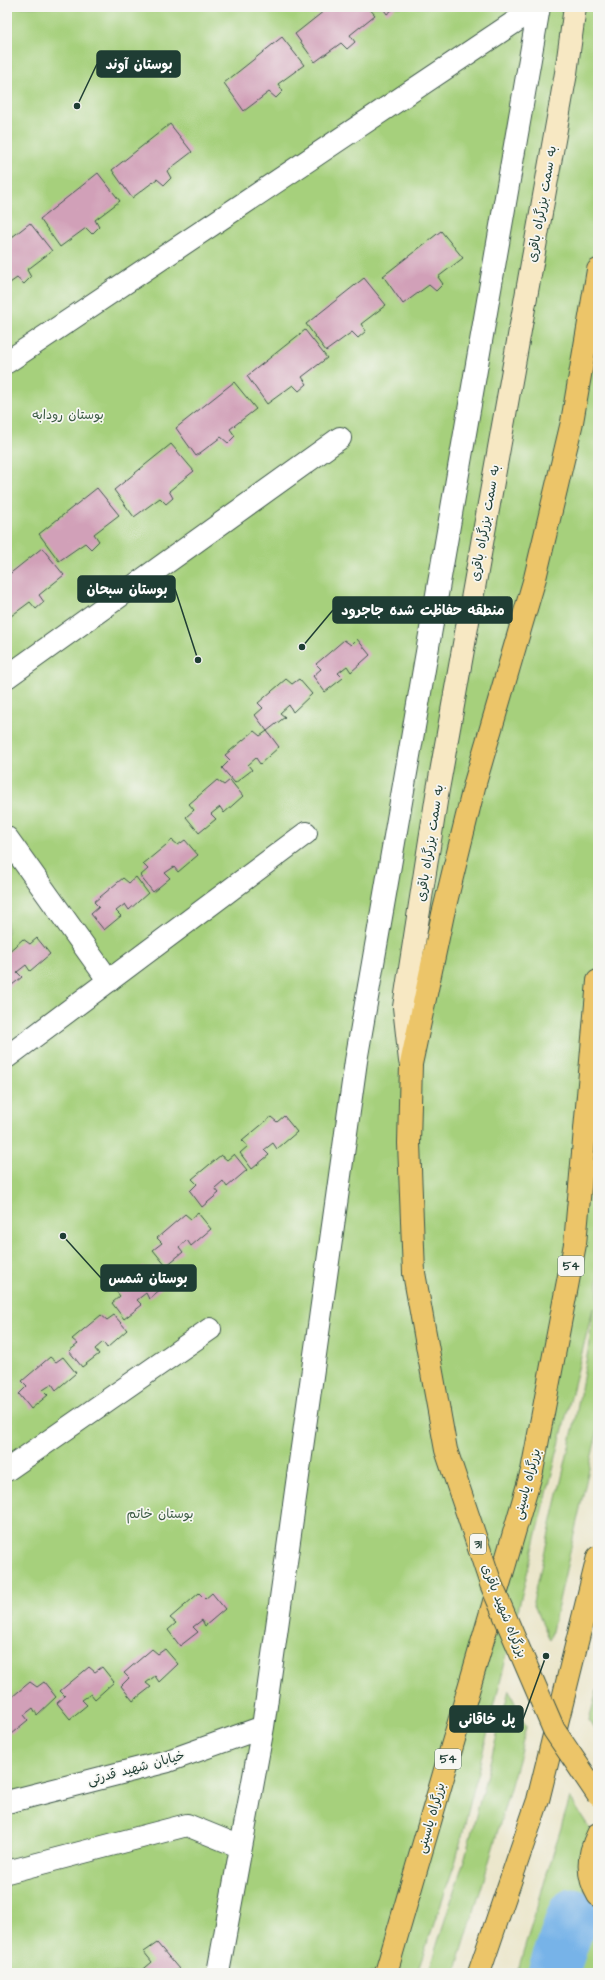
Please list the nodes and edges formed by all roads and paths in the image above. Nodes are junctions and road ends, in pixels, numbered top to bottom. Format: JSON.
{"nodes":[{"id":1,"x":538,"y":7,"type":"edge"},
{"id":2,"x":575,"y":7,"type":"edge"},
{"id":3,"x":598,"y":270,"type":"edge"},
{"id":4,"x":7,"y":362,"type":"edge"},
{"id":5,"x":340,"y":438,"type":"dead end"},
{"id":6,"x":7,"y":677,"type":"edge"},
{"id":7,"x":306,"y":833,"type":"dead end"},
{"id":8,"x":7,"y":838,"type":"edge"},
{"id":9,"x":109,"y":981,"type":"junction"},
{"id":10,"x":598,"y":981,"type":"edge"},
{"id":11,"x":7,"y":1057,"type":"edge"},
{"id":12,"x":411,"y":1064,"type":"junction"},
{"id":13,"x":210,"y":1329,"type":"dead end"},
{"id":14,"x":7,"y":1470,"type":"edge"},
{"id":15,"x":598,"y":1556,"type":"edge"},
{"id":16,"x":263,"y":1727,"type":"junction"},
{"id":17,"x":598,"y":1795,"type":"edge"},
{"id":18,"x":7,"y":1802,"type":"edge"},
{"id":19,"x":598,"y":1834,"type":"edge"},
{"id":20,"x":241,"y":1846,"type":"junction"},
{"id":21,"x":7,"y":1872,"type":"edge"},
{"id":22,"x":598,"y":1895,"type":"edge"},
{"id":23,"x":218,"y":1973,"type":"edge"},
{"id":24,"x":386,"y":1973,"type":"edge"},
{"id":25,"x":479,"y":1973,"type":"edge"}],
"edges":[{"from":1,"to":4,"type":"street"},
{"from":1,"to":16,"type":"street"},
{"from":2,"to":12,"type":"main road","name":"به سمت بزرگراه باقری"},
{"from":3,"to":12,"type":"highway","name":"بزرگراه شهید باقری"},
{"from":5,"to":6,"type":"street"},
{"from":7,"to":9,"type":"street"},
{"from":8,"to":9,"type":"street"},
{"from":9,"to":11,"type":"street"},
{"from":10,"to":24,"type":"highway","name":"بزرگراه یاسینی","number":"54"},
{"from":12,"to":17,"type":"highway","name":"بزرگراه شهید باقری","number":"31","bridge":true},
{"from":13,"to":14,"type":"street"},
{"from":15,"to":25,"type":"highway"},
{"from":16,"to":18,"type":"street","name":"خیابان شهید قدرتی"},
{"from":16,"to":20,"type":"street"},
{"from":19,"to":22,"type":"highway"},
{"from":20,"to":21,"type":"street"},
{"from":20,"to":23,"type":"street"}]}
